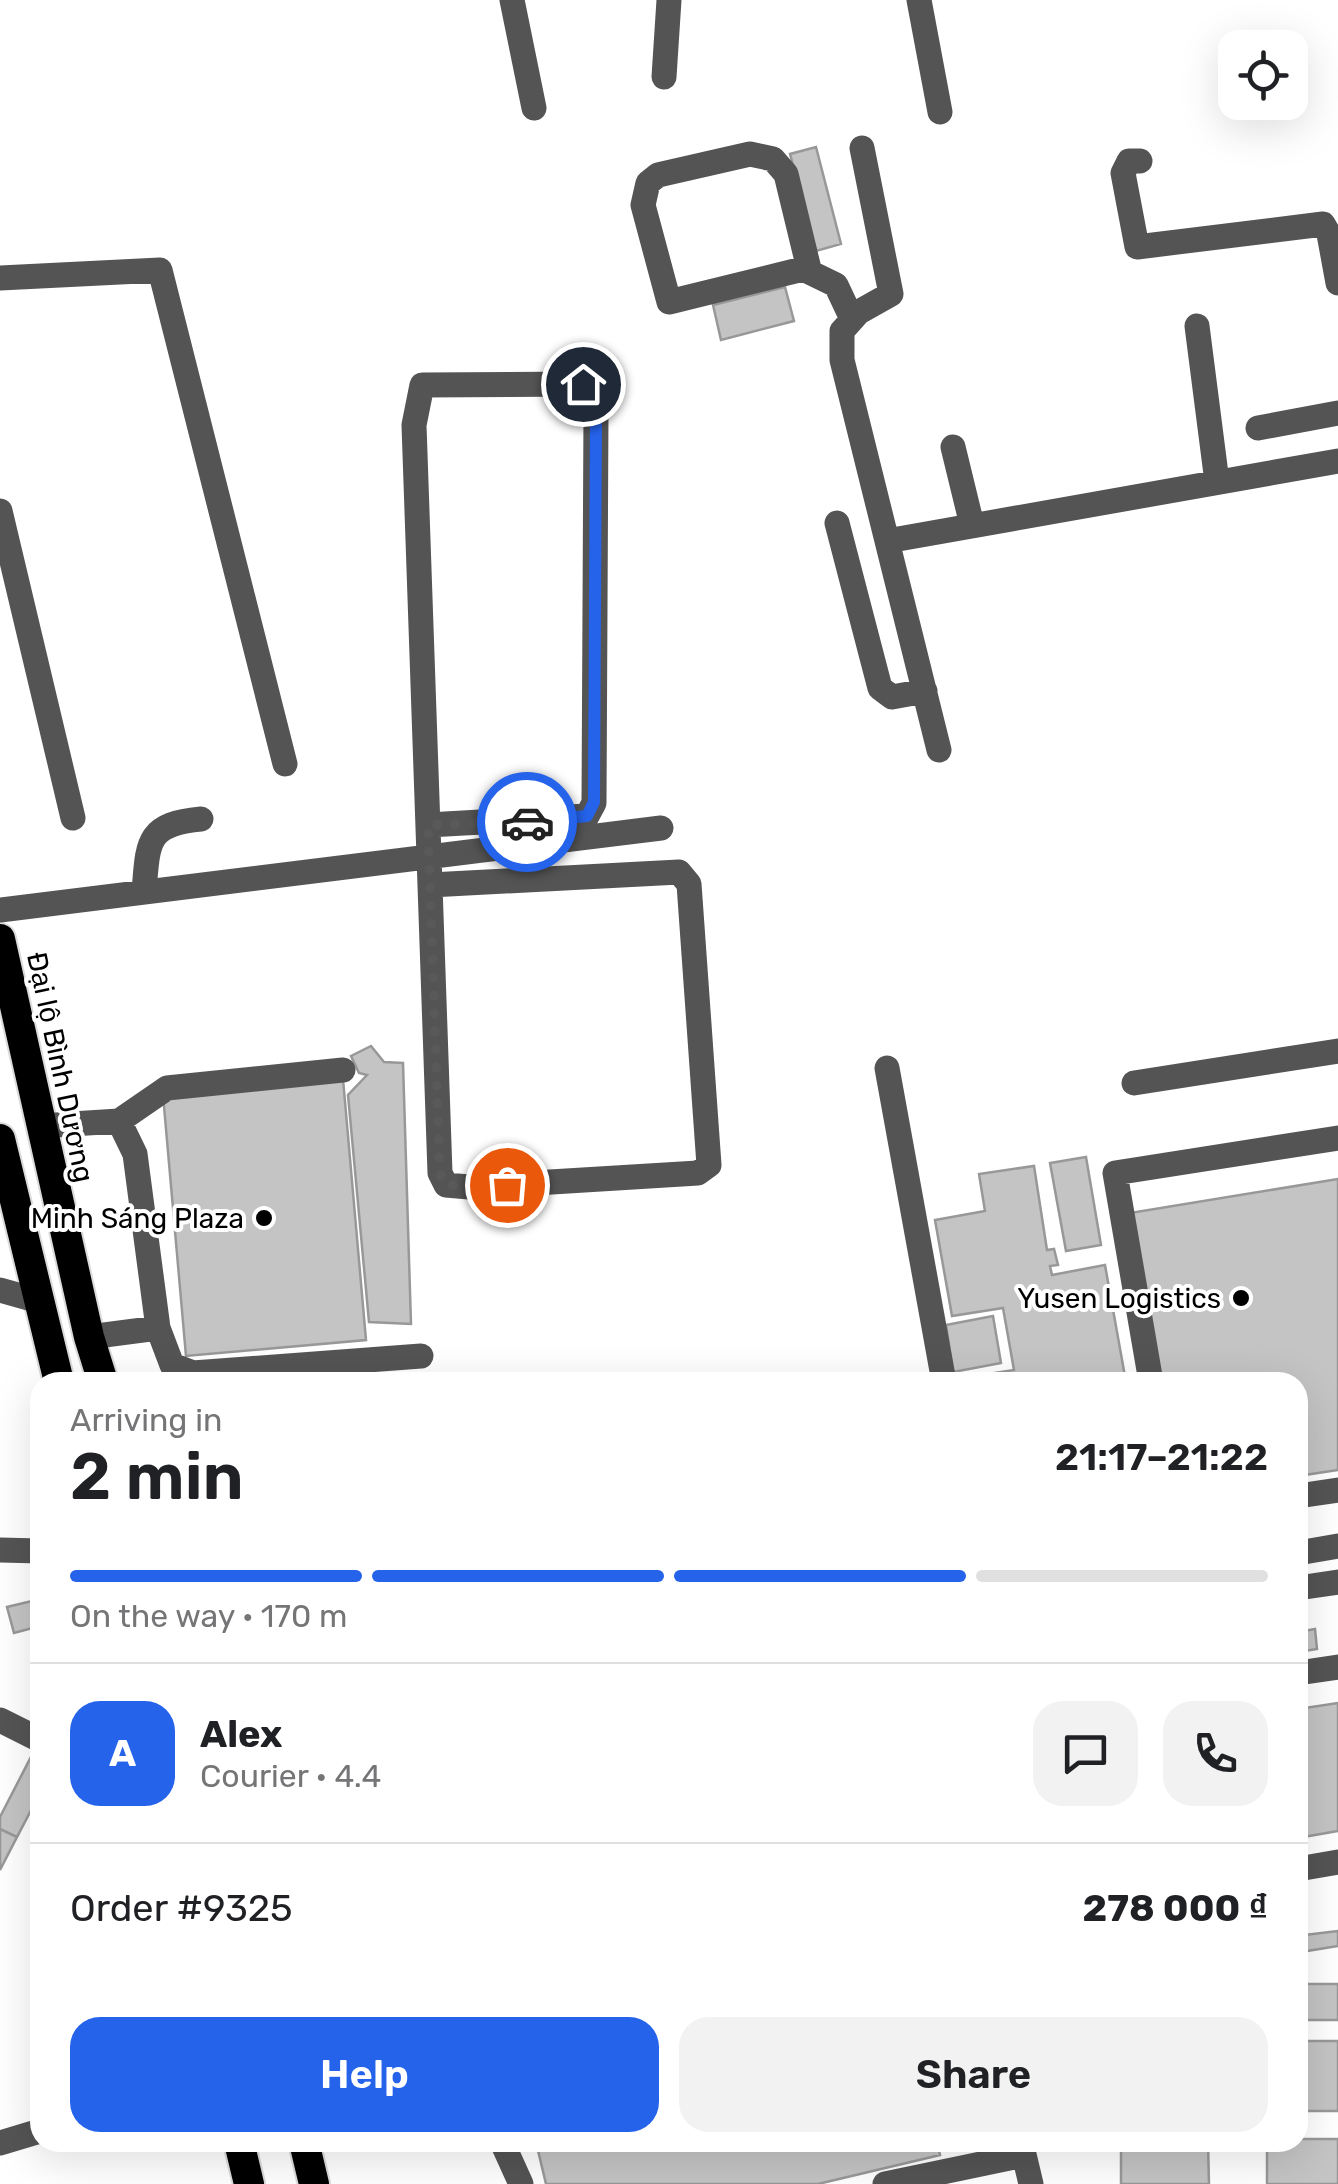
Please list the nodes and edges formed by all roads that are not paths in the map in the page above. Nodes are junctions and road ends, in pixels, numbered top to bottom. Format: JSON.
{"nodes":[{"id":1,"x":512,"y":0,"type":"edge"},
{"id":2,"x":668,"y":0,"type":"edge"},
{"id":3,"x":919,"y":0,"type":"edge"},
{"id":4,"x":664,"y":77,"type":"dead end"},
{"id":5,"x":534,"y":108,"type":"dead end"},
{"id":6,"x":940,"y":112,"type":"dead end"},
{"id":7,"x":862,"y":148,"type":"dead end"},
{"id":8,"x":1140,"y":161,"type":"dead end"},
{"id":9,"x":809,"y":269,"type":"junction"},
{"id":10,"x":0,"y":278,"type":"edge"},
{"id":11,"x":1338,"y":283,"type":"edge"},
{"id":12,"x":852,"y":320,"type":"junction"},
{"id":13,"x":1197,"y":326,"type":"dead end"},
{"id":14,"x":1338,"y":413,"type":"edge"},
{"id":15,"x":1258,"y":428,"type":"dead end"},
{"id":16,"x":953,"y":447,"type":"dead end"},
{"id":17,"x":1338,"y":461,"type":"edge"},
{"id":18,"x":1218,"y":482,"type":"junction"},
{"id":19,"x":0,"y":511,"type":"edge"},
{"id":20,"x":836,"y":523,"type":"dead end"},
{"id":21,"x":972,"y":525,"type":"junction"},
{"id":22,"x":887,"y":540,"type":"junction"},
{"id":23,"x":11,"y":611,"type":"edge"},
{"id":24,"x":924,"y":691,"type":"junction"},
{"id":25,"x":939,"y":750,"type":"dead end"},
{"id":26,"x":285,"y":764,"type":"dead end"},
{"id":27,"x":73,"y":818,"type":"dead end"},
{"id":28,"x":202,"y":819,"type":"dead end"},
{"id":29,"x":428,"y":825,"type":"junction"},
{"id":30,"x":661,"y":828,"type":"dead end"},
{"id":31,"x":429,"y":856,"type":"junction"},
{"id":32,"x":430,"y":885,"type":"junction"},
{"id":33,"x":144,"y":892,"type":"junction"},
{"id":34,"x":0,"y":910,"type":"edge"},
{"id":35,"x":0,"y":939,"type":"edge"},
{"id":36,"x":1338,"y":1051,"type":"edge"},
{"id":37,"x":887,"y":1068,"type":"dead end"},
{"id":38,"x":343,"y":1070,"type":"dead end"},
{"id":39,"x":1134,"y":1083,"type":"dead end"},
{"id":40,"x":118,"y":1121,"type":"junction"},
{"id":41,"x":40,"y":1126,"type":"junction"},
{"id":42,"x":1338,"y":1138,"type":"edge"},
{"id":43,"x":0,"y":1139,"type":"edge"},
{"id":44,"x":0,"y":1290,"type":"edge"},
{"id":45,"x":39,"y":1301,"type":"junction"},
{"id":46,"x":158,"y":1328,"type":"junction"},
{"id":47,"x":89,"y":1338,"type":"junction"},
{"id":48,"x":421,"y":1356,"type":"dead end"},
{"id":49,"x":390,"y":1370,"type":"edge"},
{"id":50,"x":56,"y":1372,"type":"edge"},
{"id":51,"x":100,"y":1372,"type":"edge"},
{"id":52,"x":190,"y":1372,"type":"edge"},
{"id":53,"x":259,"y":1372,"type":"edge"},
{"id":54,"x":942,"y":1372,"type":"edge"},
{"id":55,"x":1149,"y":1372,"type":"edge"},
{"id":56,"x":1338,"y":1490,"type":"edge"},
{"id":57,"x":1308,"y":1494,"type":"edge"},
{"id":58,"x":1338,"y":1546,"type":"edge"},
{"id":59,"x":0,"y":1550,"type":"edge"},
{"id":60,"x":30,"y":1551,"type":"edge"},
{"id":61,"x":1308,"y":1551,"type":"edge"},
{"id":62,"x":1338,"y":1582,"type":"edge"},
{"id":63,"x":1308,"y":1586,"type":"edge"},
{"id":64,"x":1338,"y":1666,"type":"edge"},
{"id":65,"x":1308,"y":1671,"type":"edge"},
{"id":66,"x":0,"y":1720,"type":"edge"},
{"id":67,"x":30,"y":1735,"type":"edge"},
{"id":68,"x":1338,"y":1862,"type":"edge"},
{"id":69,"x":1308,"y":1867,"type":"edge"},
{"id":70,"x":30,"y":2135,"type":"edge"},
{"id":71,"x":0,"y":2143,"type":"edge"},
{"id":72,"x":241,"y":2152,"type":"edge"},
{"id":73,"x":306,"y":2152,"type":"edge"},
{"id":74,"x":507,"y":2152,"type":"edge"},
{"id":75,"x":1010,"y":2152,"type":"edge"},
{"id":76,"x":1023,"y":2152,"type":"edge"},
{"id":77,"x":249,"y":2184,"type":"edge"},
{"id":78,"x":314,"y":2184,"type":"edge"},
{"id":79,"x":521,"y":2184,"type":"edge"},
{"id":80,"x":885,"y":2184,"type":"edge"},
{"id":81,"x":1032,"y":2184,"type":"edge"}],
"edges":[{"from":1,"to":5,"type":"street"},
{"from":2,"to":4,"type":"street"},
{"from":3,"to":6,"type":"street"},
{"from":7,"to":12,"type":"street"},
{"from":8,"to":11,"type":"street"},
{"from":9,"to":9,"type":"street"},
{"from":9,"to":12,"type":"street"},
{"from":10,"to":26,"type":"street"},
{"from":12,"to":22,"type":"street"},
{"from":13,"to":18,"type":"street"},
{"from":14,"to":15,"type":"street"},
{"from":16,"to":21,"type":"street"},
{"from":17,"to":18,"type":"street"},
{"from":18,"to":21,"type":"street"},
{"from":19,"to":23,"type":"street"},
{"from":20,"to":24,"type":"street"},
{"from":21,"to":22,"type":"street"},
{"from":22,"to":24,"type":"street"},
{"from":23,"to":27,"type":"street"},
{"from":24,"to":25,"type":"street"},
{"from":28,"to":33,"type":"street"},
{"from":29,"to":29,"type":"street"},
{"from":29,"to":31,"type":"street"},
{"from":30,"to":31,"type":"street"},
{"from":31,"to":32,"type":"street"},
{"from":31,"to":33,"type":"street"},
{"from":32,"to":32,"type":"street"},
{"from":33,"to":34,"type":"street"},
{"from":35,"to":41,"type":"highway","name":"Đại lộ Bình Dương"},
{"from":36,"to":39,"type":"street"},
{"from":37,"to":54,"type":"street"},
{"from":38,"to":40,"type":"street"},
{"from":40,"to":41,"type":"street"},
{"from":40,"to":46,"type":"street"},
{"from":41,"to":47,"type":"highway","name":"Đại lộ Bình Dương"},
{"from":42,"to":55,"type":"street"},
{"from":43,"to":45,"type":"highway"},
{"from":44,"to":45,"type":"street"},
{"from":45,"to":50,"type":"highway"},
{"from":46,"to":47,"type":"street"},
{"from":46,"to":52,"type":"street"},
{"from":47,"to":51,"type":"highway","name":"Đại lộ Bình Dương"},
{"from":48,"to":49,"type":"street"},
{"from":49,"to":53,"type":"street"},
{"from":56,"to":57,"type":"street"},
{"from":58,"to":61,"type":"street"},
{"from":59,"to":60,"type":"street"},
{"from":62,"to":63,"type":"street"},
{"from":64,"to":65,"type":"street"},
{"from":66,"to":67,"type":"street"},
{"from":68,"to":69,"type":"street"},
{"from":70,"to":71,"type":"street"},
{"from":72,"to":77,"type":"highway"},
{"from":73,"to":78,"type":"highway"},
{"from":74,"to":79,"type":"street"},
{"from":75,"to":80,"type":"street"},
{"from":76,"to":81,"type":"street"}]}
